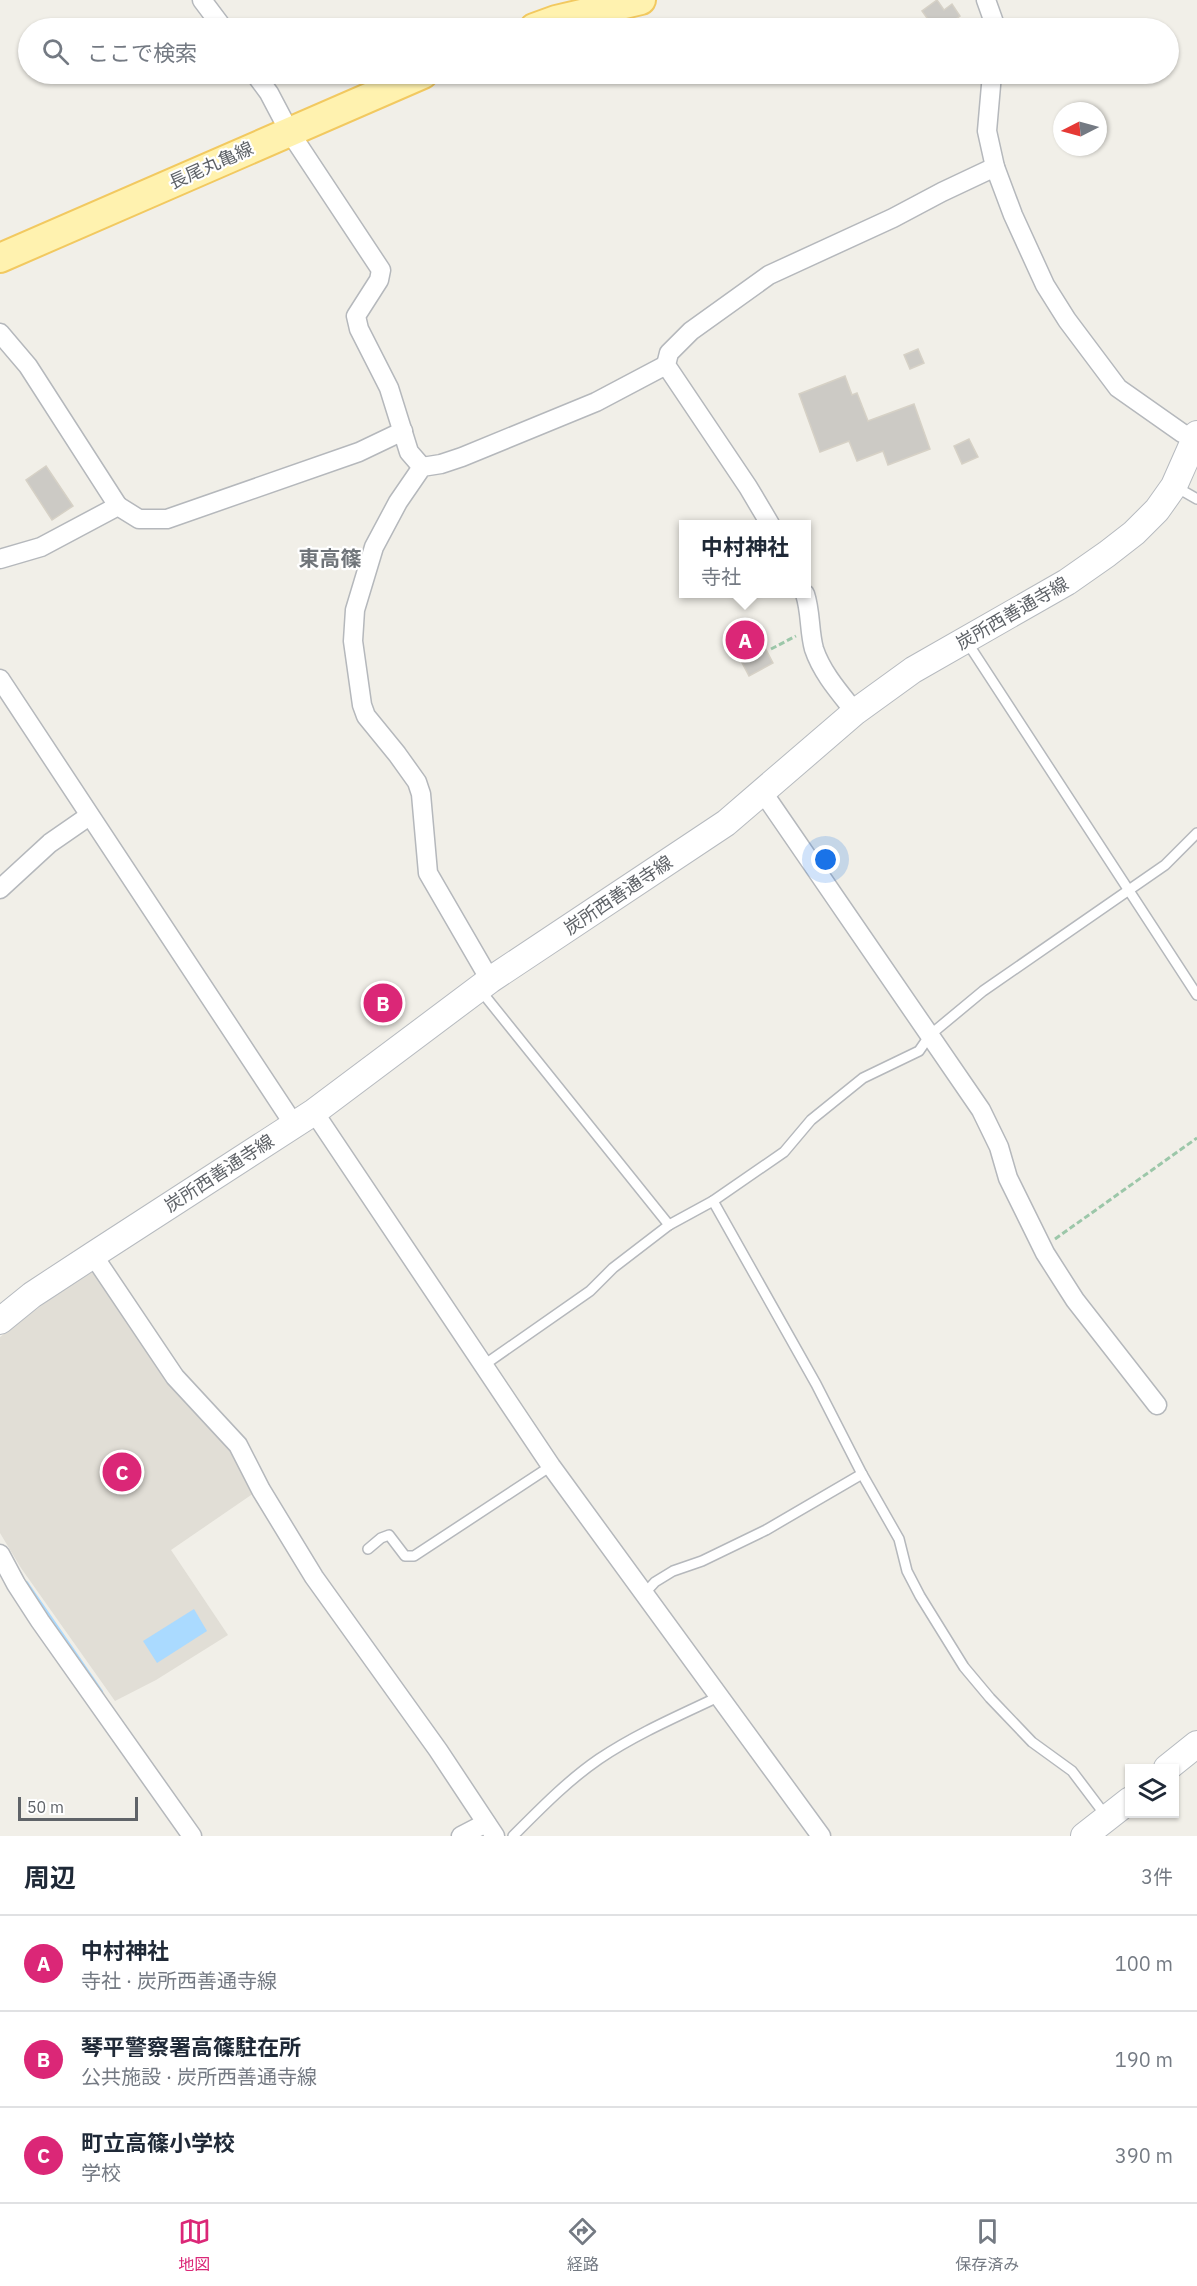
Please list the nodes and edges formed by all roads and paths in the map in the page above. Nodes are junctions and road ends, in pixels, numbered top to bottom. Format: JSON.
{"nodes":[{"id":1,"x":202,"y":0,"type":"edge"},
{"id":2,"x":641,"y":0,"type":"edge"},
{"id":3,"x":986,"y":0,"type":"edge"},
{"id":4,"x":216,"y":18,"type":"edge"},
{"id":5,"x":564,"y":18,"type":"edge"},
{"id":6,"x":992,"y":18,"type":"edge"},
{"id":7,"x":262,"y":84,"type":"edge"},
{"id":8,"x":399,"y":84,"type":"edge"},
{"id":9,"x":991,"y":84,"type":"edge"},
{"id":10,"x":289,"y":131,"type":"junction"},
{"id":11,"x":995,"y":167,"type":"junction"},
{"id":12,"x":0,"y":258,"type":"edge"},
{"id":13,"x":0,"y":333,"type":"edge"},
{"id":14,"x":666,"y":365,"type":"junction"},
{"id":15,"x":403,"y":432,"type":"junction"},
{"id":16,"x":1196,"y":436,"type":"edge"},
{"id":17,"x":422,"y":467,"type":"junction"},
{"id":18,"x":1174,"y":486,"type":"junction"},
{"id":19,"x":1197,"y":499,"type":"edge"},
{"id":20,"x":118,"y":506,"type":"junction"},
{"id":21,"x":767,"y":520,"type":"edge"},
{"id":22,"x":0,"y":559,"type":"edge"},
{"id":23,"x":806,"y":598,"type":"edge"},
{"id":24,"x":811,"y":628,"type":"junction"},
{"id":25,"x":966,"y":639,"type":"junction"},
{"id":26,"x":771,"y":649,"type":"dead end"},
{"id":27,"x":0,"y":679,"type":"edge"},
{"id":28,"x":855,"y":712,"type":"junction"},
{"id":29,"x":762,"y":791,"type":"junction"},
{"id":30,"x":89,"y":816,"type":"junction"},
{"id":31,"x":1197,"y":833,"type":"edge"},
{"id":32,"x":0,"y":889,"type":"edge"},
{"id":33,"x":1128,"y":891,"type":"junction"},
{"id":34,"x":485,"y":985,"type":"junction"},
{"id":35,"x":1197,"y":994,"type":"edge"},
{"id":36,"x":930,"y":1035,"type":"junction"},
{"id":37,"x":314,"y":1112,"type":"junction"},
{"id":38,"x":287,"y":1114,"type":"dead end"},
{"id":39,"x":1197,"y":1138,"type":"edge"},
{"id":40,"x":713,"y":1201,"type":"junction"},
{"id":41,"x":669,"y":1226,"type":"junction"},
{"id":42,"x":1054,"y":1240,"type":"dead end"},
{"id":43,"x":93,"y":1255,"type":"junction"},
{"id":44,"x":0,"y":1322,"type":"edge"},
{"id":45,"x":484,"y":1365,"type":"junction"},
{"id":46,"x":1157,"y":1404,"type":"dead end"},
{"id":47,"x":551,"y":1466,"type":"junction"},
{"id":48,"x":862,"y":1474,"type":"junction"},
{"id":49,"x":368,"y":1549,"type":"dead end"},
{"id":50,"x":0,"y":1554,"type":"edge"},
{"id":51,"x":644,"y":1594,"type":"junction"},
{"id":52,"x":718,"y":1697,"type":"junction"},
{"id":53,"x":1197,"y":1744,"type":"edge"},
{"id":54,"x":1172,"y":1764,"type":"edge"},
{"id":55,"x":1125,"y":1804,"type":"edge"},
{"id":56,"x":1107,"y":1818,"type":"junction"},
{"id":57,"x":490,"y":1829,"type":"edge"},
{"id":58,"x":192,"y":1836,"type":"edge"},
{"id":59,"x":461,"y":1836,"type":"edge"},
{"id":60,"x":513,"y":1836,"type":"edge"},
{"id":61,"x":821,"y":1836,"type":"edge"},
{"id":62,"x":1084,"y":1836,"type":"edge"}],
"edges":[{"from":1,"to":4,"type":"street"},
{"from":2,"to":5,"type":"main road"},
{"from":3,"to":6,"type":"street"},
{"from":7,"to":10,"type":"street"},
{"from":8,"to":10,"type":"main road","name":"長尾丸亀線"},
{"from":9,"to":11,"type":"street"},
{"from":10,"to":12,"type":"main road","name":"長尾丸亀線"},
{"from":10,"to":15,"type":"street"},
{"from":11,"to":14,"type":"street"},
{"from":11,"to":16,"type":"street"},
{"from":13,"to":20,"type":"street"},
{"from":14,"to":17,"type":"street"},
{"from":14,"to":21,"type":"street"},
{"from":15,"to":17,"type":"street"},
{"from":15,"to":20,"type":"street"},
{"from":16,"to":18,"type":"main road","name":"炭所西善通寺線"},
{"from":17,"to":34,"type":"street"},
{"from":18,"to":19,"type":"lane"},
{"from":18,"to":25,"type":"main road","name":"炭所西善通寺線"},
{"from":20,"to":22,"type":"street"},
{"from":23,"to":24,"type":"street"},
{"from":24,"to":26,"type":"path"},
{"from":24,"to":28,"type":"street"},
{"from":25,"to":28,"type":"main road","name":"炭所西善通寺線"},
{"from":25,"to":33,"type":"lane"},
{"from":27,"to":30,"type":"street"},
{"from":28,"to":29,"type":"main road","name":"炭所西善通寺線"},
{"from":29,"to":34,"type":"main road","name":"炭所西善通寺線"},
{"from":29,"to":36,"type":"street"},
{"from":30,"to":32,"type":"street"},
{"from":30,"to":38,"type":"street"},
{"from":31,"to":33,"type":"lane"},
{"from":33,"to":35,"type":"lane"},
{"from":33,"to":36,"type":"lane"},
{"from":34,"to":37,"type":"main road","name":"炭所西善通寺線"},
{"from":34,"to":41,"type":"lane"},
{"from":36,"to":40,"type":"lane"},
{"from":36,"to":46,"type":"street"},
{"from":37,"to":43,"type":"main road","name":"炭所西善通寺線"},
{"from":37,"to":45,"type":"street"},
{"from":39,"to":42,"type":"path"},
{"from":40,"to":41,"type":"lane"},
{"from":40,"to":48,"type":"lane"},
{"from":41,"to":45,"type":"lane"},
{"from":43,"to":44,"type":"main road","name":"炭所西善通寺線"},
{"from":43,"to":57,"type":"street"},
{"from":45,"to":47,"type":"street"},
{"from":47,"to":49,"type":"lane"},
{"from":47,"to":51,"type":"street"},
{"from":48,"to":51,"type":"lane"},
{"from":48,"to":56,"type":"lane"},
{"from":50,"to":58,"type":"street"},
{"from":51,"to":52,"type":"street"},
{"from":52,"to":60,"type":"lane"},
{"from":52,"to":61,"type":"street"},
{"from":53,"to":54,"type":"main road"},
{"from":55,"to":56,"type":"main road"},
{"from":56,"to":62,"type":"main road"},
{"from":57,"to":59,"type":"street"}]}
